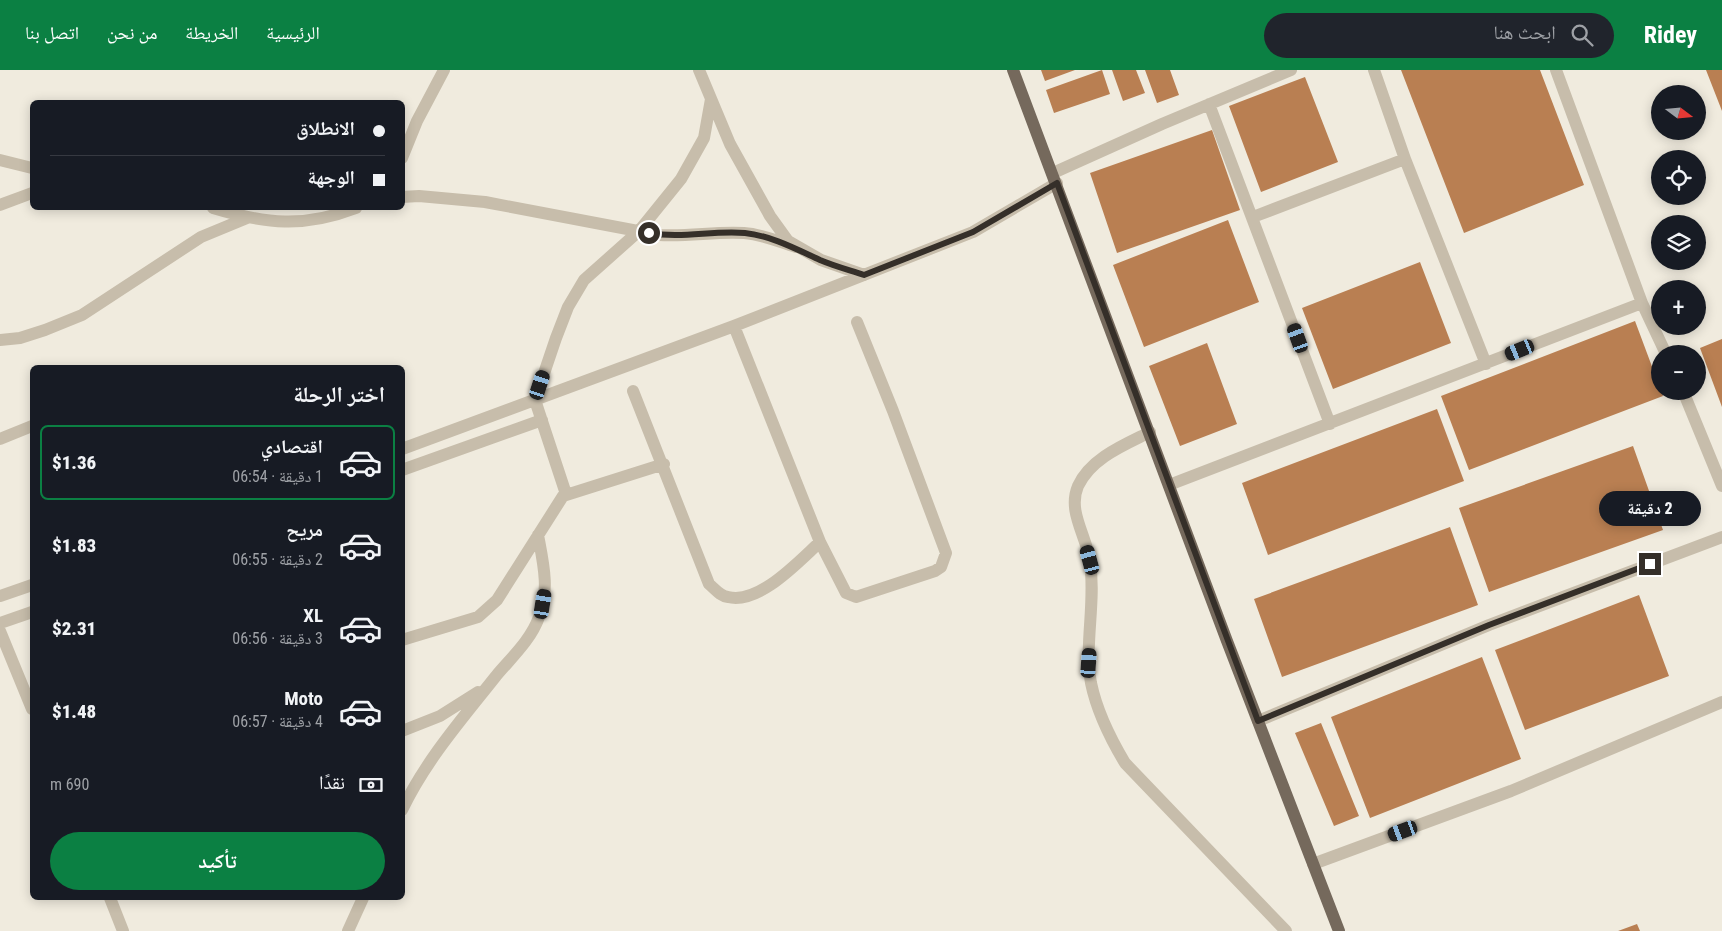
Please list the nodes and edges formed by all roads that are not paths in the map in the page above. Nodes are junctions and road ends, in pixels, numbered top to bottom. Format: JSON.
{"nodes":[{"id":1,"x":444,"y":70,"type":"edge"},
{"id":2,"x":698,"y":70,"type":"edge"},
{"id":3,"x":1013,"y":70,"type":"edge"},
{"id":4,"x":1291,"y":70,"type":"edge"},
{"id":5,"x":1374,"y":70,"type":"edge"},
{"id":6,"x":1556,"y":70,"type":"edge"},
{"id":7,"x":711,"y":99,"type":"junction"},
{"id":8,"x":1208,"y":104,"type":"junction"},
{"id":9,"x":405,"y":151,"type":"edge"},
{"id":10,"x":1405,"y":159,"type":"junction"},
{"id":11,"x":0,"y":160,"type":"edge"},
{"id":12,"x":30,"y":168,"type":"edge"},
{"id":13,"x":1055,"y":178,"type":"junction"},
{"id":14,"x":30,"y":194,"type":"edge"},
{"id":15,"x":405,"y":197,"type":"edge"},
{"id":16,"x":0,"y":205,"type":"edge"},
{"id":17,"x":220,"y":210,"type":"edge"},
{"id":18,"x":349,"y":210,"type":"edge"},
{"id":19,"x":1253,"y":217,"type":"junction"},
{"id":20,"x":247,"y":218,"type":"junction"},
{"id":21,"x":639,"y":231,"type":"junction"},
{"id":22,"x":796,"y":247,"type":"junction"},
{"id":23,"x":864,"y":275,"type":"junction"},
{"id":24,"x":1642,"y":303,"type":"junction"},
{"id":25,"x":857,"y":322,"type":"dead end"},
{"id":26,"x":734,"y":326,"type":"junction"},
{"id":27,"x":0,"y":340,"type":"edge"},
{"id":28,"x":1662,"y":345,"type":"edge"},
{"id":29,"x":1486,"y":364,"type":"junction"},
{"id":30,"x":634,"y":391,"type":"dead end"},
{"id":31,"x":536,"y":400,"type":"junction"},
{"id":32,"x":1687,"y":400,"type":"edge"},
{"id":33,"x":542,"y":420,"type":"junction"},
{"id":34,"x":1330,"y":424,"type":"junction"},
{"id":35,"x":30,"y":427,"type":"edge"},
{"id":36,"x":1150,"y":432,"type":"junction"},
{"id":37,"x":0,"y":439,"type":"edge"},
{"id":38,"x":405,"y":448,"type":"edge"},
{"id":39,"x":664,"y":464,"type":"junction"},
{"id":40,"x":405,"y":469,"type":"edge"},
{"id":41,"x":1169,"y":485,"type":"junction"},
{"id":42,"x":1722,"y":486,"type":"edge"},
{"id":43,"x":566,"y":494,"type":"junction"},
{"id":44,"x":538,"y":535,"type":"junction"},
{"id":45,"x":1722,"y":537,"type":"edge"},
{"id":46,"x":820,"y":542,"type":"junction"},
{"id":47,"x":30,"y":586,"type":"edge"},
{"id":48,"x":0,"y":596,"type":"edge"},
{"id":49,"x":30,"y":613,"type":"edge"},
{"id":50,"x":0,"y":623,"type":"edge"},
{"id":51,"x":0,"y":630,"type":"edge"},
{"id":52,"x":405,"y":639,"type":"edge"},
{"id":53,"x":488,"y":686,"type":"junction"},
{"id":54,"x":1722,"y":702,"type":"edge"},
{"id":55,"x":30,"y":704,"type":"edge"},
{"id":56,"x":1258,"y":721,"type":"junction"},
{"id":57,"x":405,"y":730,"type":"edge"},
{"id":58,"x":405,"y":804,"type":"edge"},
{"id":59,"x":1313,"y":864,"type":"junction"},
{"id":60,"x":111,"y":900,"type":"edge"},
{"id":61,"x":362,"y":900,"type":"edge"},
{"id":62,"x":123,"y":931,"type":"edge"},
{"id":63,"x":348,"y":931,"type":"edge"},
{"id":64,"x":1286,"y":931,"type":"edge"},
{"id":65,"x":1339,"y":931,"type":"edge"}],
"edges":[{"from":1,"to":9,"type":"street"},
{"from":2,"to":7,"type":"street"},
{"from":3,"to":13,"type":"main road"},
{"from":4,"to":8,"type":"street"},
{"from":5,"to":10,"type":"street"},
{"from":6,"to":24,"type":"street"},
{"from":7,"to":21,"type":"street"},
{"from":7,"to":22,"type":"street"},
{"from":8,"to":13,"type":"street"},
{"from":8,"to":19,"type":"street"},
{"from":10,"to":19,"type":"street"},
{"from":10,"to":29,"type":"street"},
{"from":11,"to":12,"type":"street"},
{"from":13,"to":23,"type":"street"},
{"from":13,"to":36,"type":"main road"},
{"from":14,"to":16,"type":"street"},
{"from":15,"to":21,"type":"street"},
{"from":17,"to":20,"type":"street"},
{"from":18,"to":20,"type":"street"},
{"from":19,"to":34,"type":"street"},
{"from":20,"to":27,"type":"street"},
{"from":21,"to":22,"type":"street"},
{"from":21,"to":31,"type":"street"},
{"from":22,"to":23,"type":"street"},
{"from":23,"to":26,"type":"street"},
{"from":24,"to":28,"type":"street"},
{"from":24,"to":29,"type":"street"},
{"from":25,"to":46,"type":"street"},
{"from":26,"to":31,"type":"street"},
{"from":26,"to":46,"type":"street"},
{"from":29,"to":34,"type":"street"},
{"from":30,"to":39,"type":"street"},
{"from":31,"to":33,"type":"street"},
{"from":31,"to":38,"type":"street"},
{"from":32,"to":42,"type":"street"},
{"from":33,"to":40,"type":"street"},
{"from":33,"to":43,"type":"street"},
{"from":34,"to":41,"type":"street"},
{"from":35,"to":37,"type":"street"},
{"from":36,"to":41,"type":"main road"},
{"from":36,"to":64,"type":"street"},
{"from":39,"to":43,"type":"street"},
{"from":39,"to":46,"type":"street"},
{"from":41,"to":56,"type":"main road"},
{"from":43,"to":44,"type":"street"},
{"from":44,"to":52,"type":"street"},
{"from":44,"to":53,"type":"street"},
{"from":45,"to":56,"type":"street"},
{"from":47,"to":48,"type":"street"},
{"from":49,"to":50,"type":"street"},
{"from":51,"to":55,"type":"street"},
{"from":53,"to":57,"type":"street"},
{"from":53,"to":58,"type":"street"},
{"from":54,"to":59,"type":"street"},
{"from":56,"to":59,"type":"main road"},
{"from":59,"to":65,"type":"main road"},
{"from":60,"to":62,"type":"street"},
{"from":61,"to":63,"type":"street"}]}
